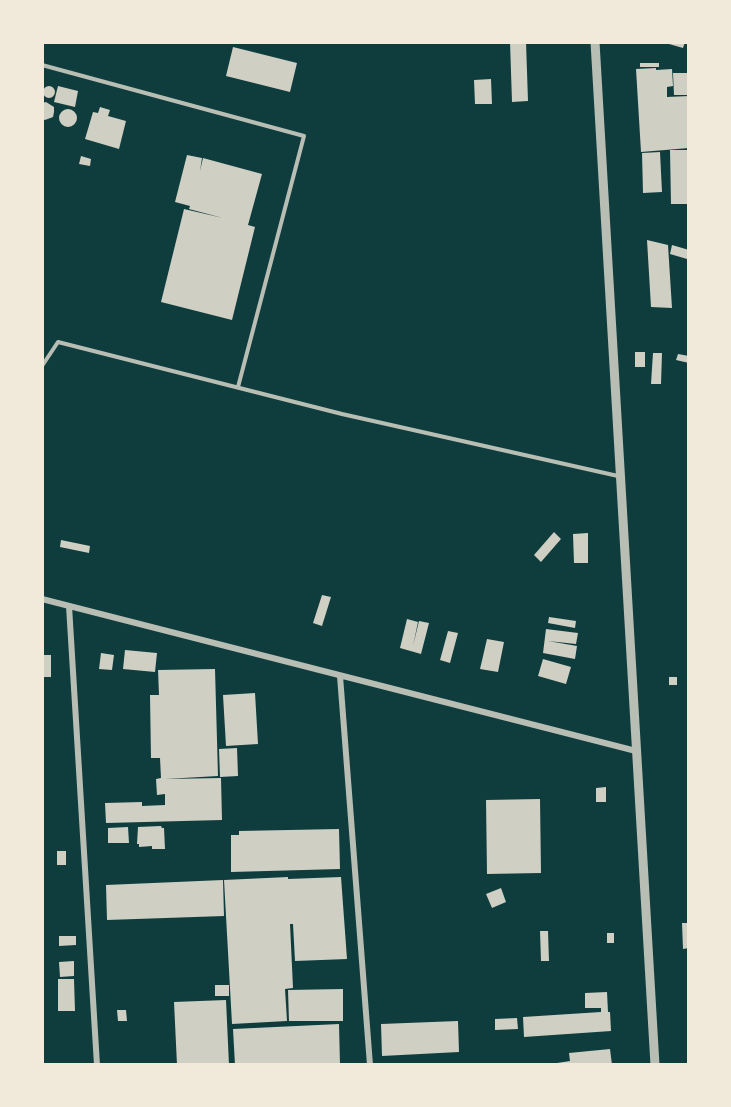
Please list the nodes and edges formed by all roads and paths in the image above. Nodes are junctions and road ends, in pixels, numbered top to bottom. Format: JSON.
{"nodes":[{"id":1,"x":596,"y":44,"type":"edge"},
{"id":2,"x":42,"y":65,"type":"edge"},
{"id":3,"x":42,"y":366,"type":"edge"},
{"id":4,"x":238,"y":387,"type":"junction"},
{"id":5,"x":619,"y":476,"type":"junction"},
{"id":6,"x":42,"y":598,"type":"edge"},
{"id":7,"x":69,"y":606,"type":"junction"},
{"id":8,"x":340,"y":676,"type":"junction"},
{"id":9,"x":636,"y":751,"type":"junction"},
{"id":10,"x":97,"y":1065,"type":"edge"},
{"id":11,"x":370,"y":1065,"type":"edge"},
{"id":12,"x":655,"y":1065,"type":"edge"}],
"edges":[{"from":1,"to":5,"type":"street"},
{"from":2,"to":4,"type":"lane"},
{"from":3,"to":4,"type":"lane"},
{"from":4,"to":5,"type":"lane"},
{"from":5,"to":9,"type":"street"},
{"from":6,"to":7,"type":"street"},
{"from":7,"to":8,"type":"street"},
{"from":7,"to":10,"type":"street"},
{"from":8,"to":9,"type":"street"},
{"from":8,"to":11,"type":"street"},
{"from":9,"to":12,"type":"street"}]}
